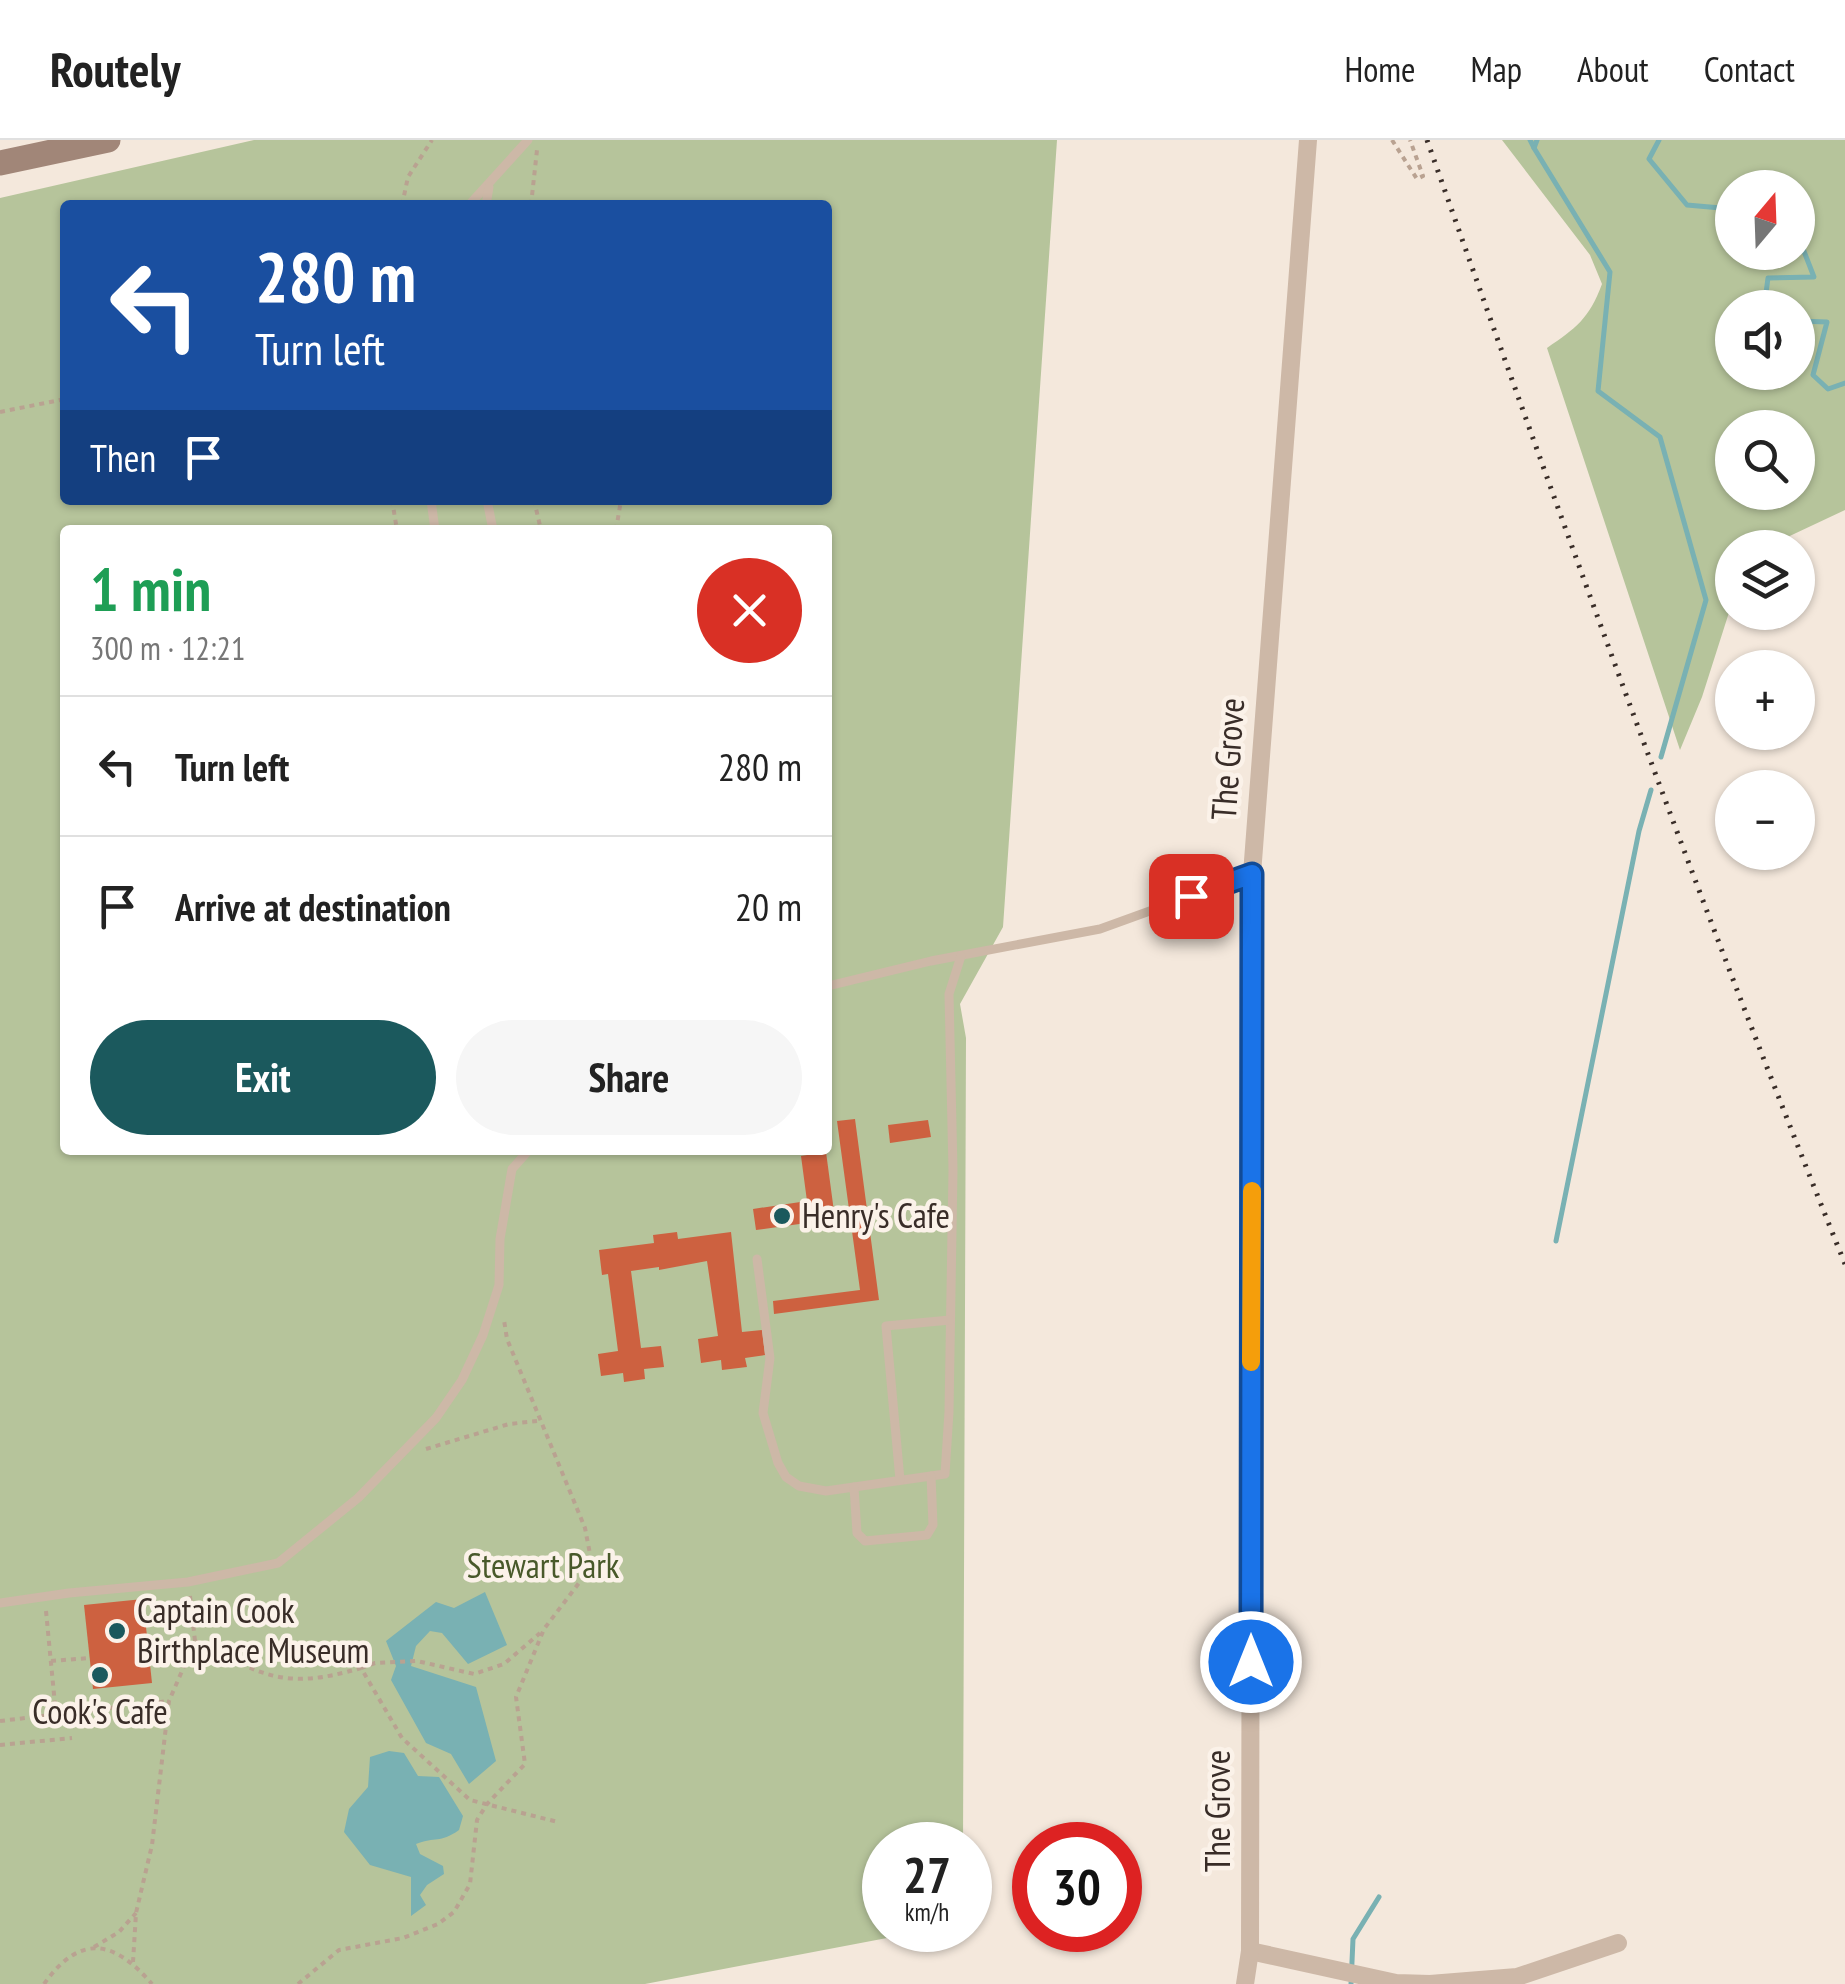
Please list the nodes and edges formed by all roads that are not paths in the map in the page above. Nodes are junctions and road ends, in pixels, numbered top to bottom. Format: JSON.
{"nodes":[{"id":1,"x":108,"y":140,"type":"edge"},
{"id":2,"x":528,"y":140,"type":"edge"},
{"id":3,"x":1308,"y":140,"type":"edge"},
{"id":4,"x":0,"y":162,"type":"edge"},
{"id":5,"x":489,"y":187,"type":"junction"},
{"id":6,"x":475,"y":200,"type":"edge"},
{"id":7,"x":487,"y":200,"type":"edge"},
{"id":8,"x":1252,"y":874,"type":"junction"},
{"id":9,"x":961,"y":956,"type":"junction"},
{"id":10,"x":832,"y":985,"type":"edge"},
{"id":11,"x":525,"y":1155,"type":"edge"},
{"id":12,"x":757,"y":1259,"type":"dead end"},
{"id":13,"x":950,"y":1320,"type":"junction"},
{"id":14,"x":931,"y":1476,"type":"junction"},
{"id":15,"x":900,"y":1480,"type":"junction"},
{"id":16,"x":854,"y":1486,"type":"junction"},
{"id":17,"x":0,"y":1603,"type":"edge"},
{"id":18,"x":1618,"y":1943,"type":"dead end"},
{"id":19,"x":1250,"y":1950,"type":"junction"},
{"id":20,"x":1518,"y":1980,"type":"edge"},
{"id":21,"x":1245,"y":1984,"type":"edge"}],
"edges":[{"from":1,"to":4,"type":"main road"},
{"from":2,"to":5,"type":"lane"},
{"from":3,"to":8,"type":"street","name":"The Grove"},
{"from":5,"to":6,"type":"lane"},
{"from":5,"to":7,"type":"lane"},
{"from":8,"to":9,"type":"lane"},
{"from":8,"to":19,"type":"street","name":"The Grove"},
{"from":9,"to":10,"type":"lane"},
{"from":9,"to":13,"type":"lane"},
{"from":11,"to":17,"type":"lane"},
{"from":12,"to":16,"type":"lane"},
{"from":13,"to":14,"type":"lane"},
{"from":13,"to":15,"type":"lane"},
{"from":14,"to":15,"type":"lane"},
{"from":14,"to":16,"type":"lane"},
{"from":15,"to":16,"type":"lane"},
{"from":18,"to":20,"type":"street"},
{"from":19,"to":20,"type":"street"},
{"from":19,"to":21,"type":"street","name":"The Grove"}]}
